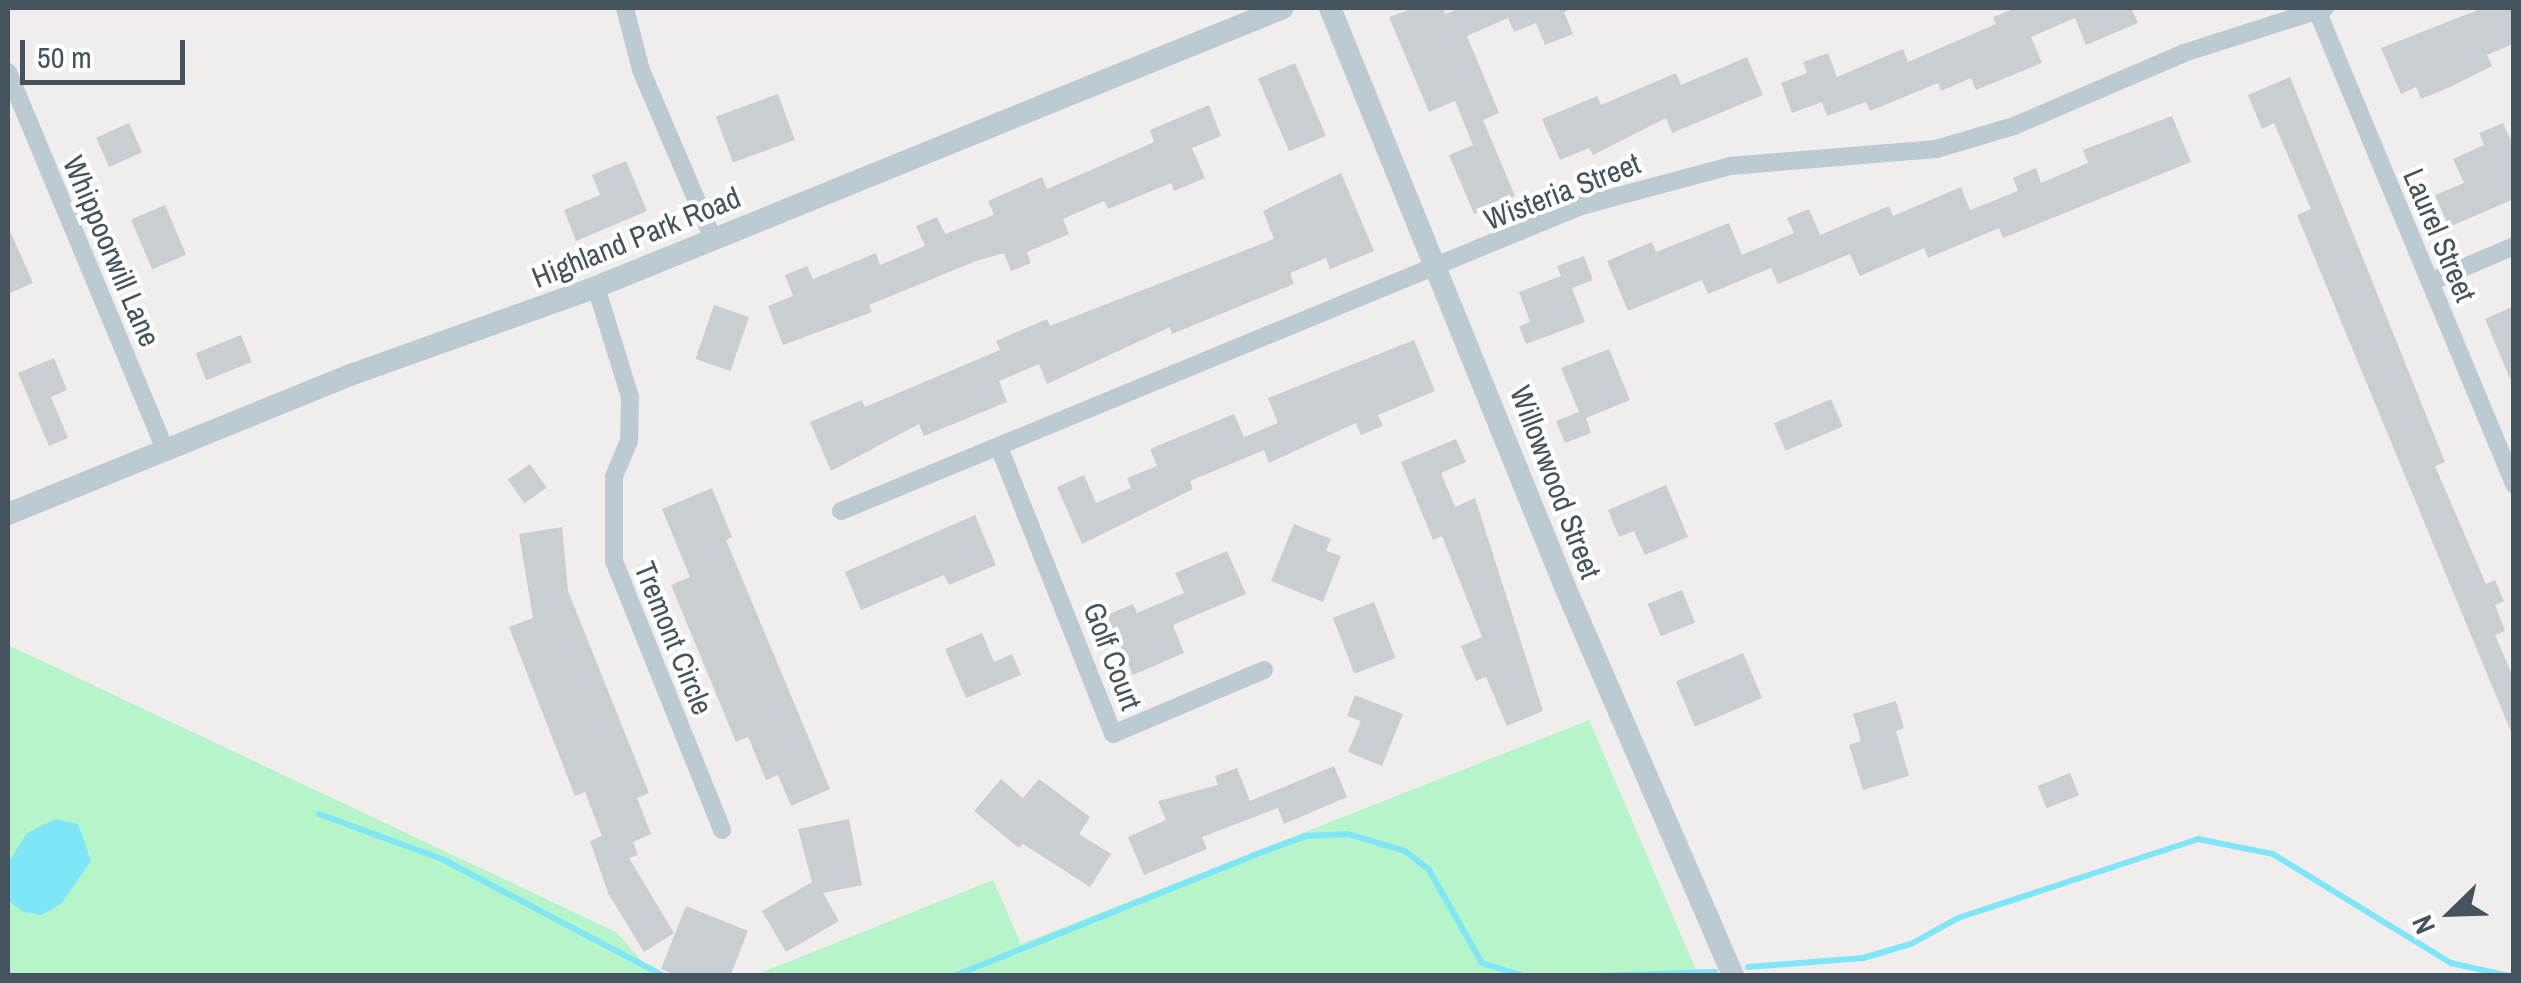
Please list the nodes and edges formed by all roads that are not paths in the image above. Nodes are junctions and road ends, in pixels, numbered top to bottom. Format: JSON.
{"nodes":[{"id":1,"x":625,"y":8,"type":"edge"},
{"id":2,"x":1283,"y":8,"type":"edge"},
{"id":3,"x":1330,"y":8,"type":"edge"},
{"id":4,"x":2320,"y":8,"type":"edge"},
{"id":5,"x":8,"y":72,"type":"edge"},
{"id":6,"x":713,"y":239,"type":"junction"},
{"id":7,"x":2514,"y":246,"type":"edge"},
{"id":8,"x":1441,"y":269,"type":"junction"},
{"id":9,"x":2430,"y":282,"type":"junction"},
{"id":10,"x":596,"y":287,"type":"junction"},
{"id":11,"x":999,"y":447,"type":"junction"},
{"id":12,"x":166,"y":451,"type":"junction"},
{"id":13,"x":2514,"y":484,"type":"edge"},
{"id":14,"x":840,"y":511,"type":"dead end"},
{"id":15,"x":8,"y":514,"type":"edge"},
{"id":16,"x":1264,"y":670,"type":"dead end"},
{"id":17,"x":722,"y":830,"type":"dead end"},
{"id":18,"x":1733,"y":976,"type":"edge"}],
"edges":[{"from":1,"to":6,"type":"street"},
{"from":2,"to":6,"type":"street","name":"Highland Park Road"},
{"from":3,"to":8,"type":"street","name":"Willowwood Street"},
{"from":4,"to":8,"type":"street","name":"Wisteria Street"},
{"from":4,"to":9,"type":"street","name":"Laurel Street"},
{"from":5,"to":12,"type":"street","name":"Whippoorwill Lane"},
{"from":6,"to":10,"type":"street","name":"Highland Park Road"},
{"from":7,"to":9,"type":"street"},
{"from":8,"to":11,"type":"street","name":"Wisteria Street"},
{"from":8,"to":18,"type":"street","name":"Willowwood Street"},
{"from":9,"to":13,"type":"street","name":"Laurel Street"},
{"from":10,"to":12,"type":"street","name":"Highland Park Road"},
{"from":10,"to":17,"type":"street","name":"Tremont Circle"},
{"from":11,"to":14,"type":"street","name":"Wisteria Street"},
{"from":11,"to":16,"type":"street","name":"Golf Court"},
{"from":12,"to":15,"type":"street","name":"Highland Park Road"}]}
